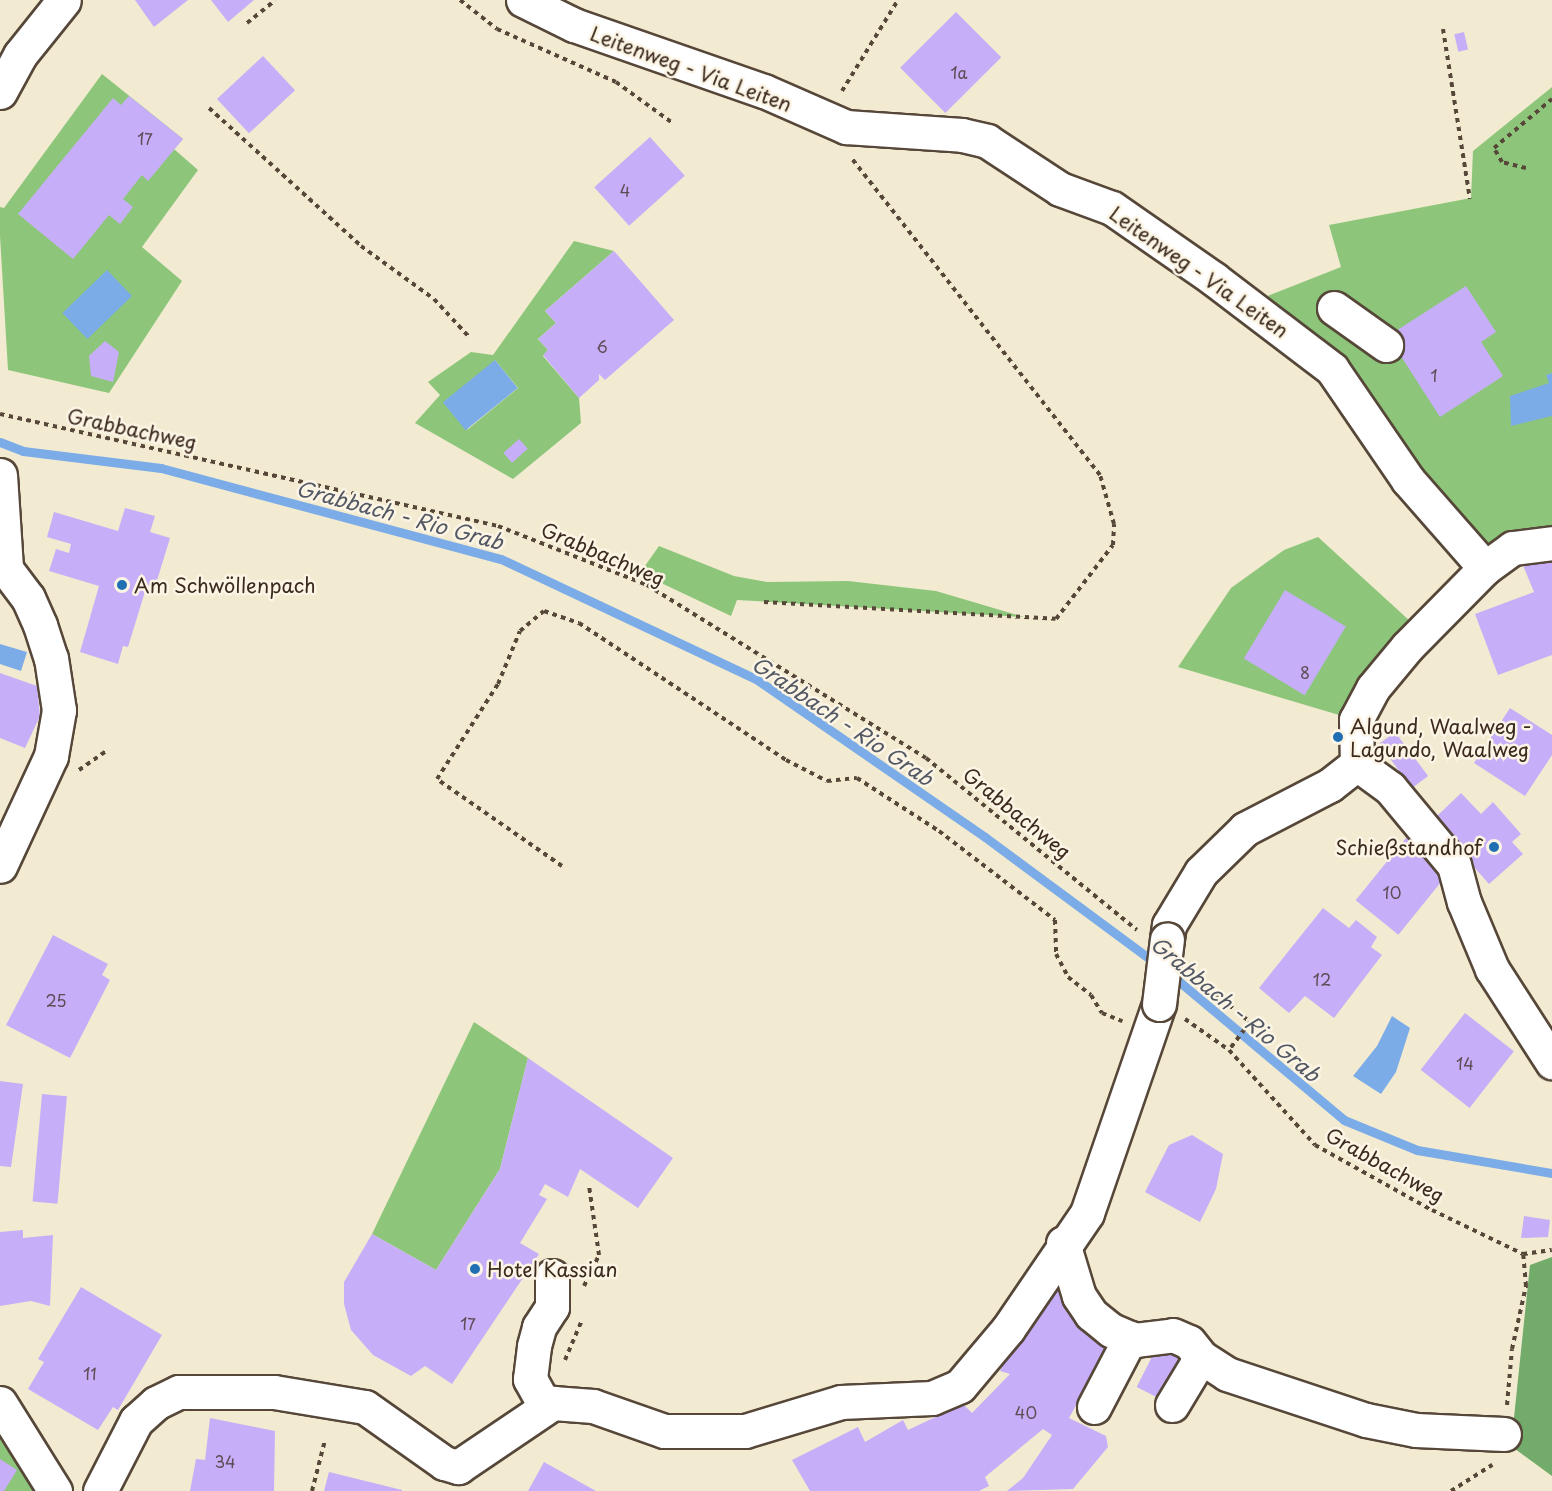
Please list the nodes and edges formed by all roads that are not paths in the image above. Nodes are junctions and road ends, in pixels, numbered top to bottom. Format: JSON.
{"nodes":[{"id":1,"x":64,"y":0,"type":"edge"},
{"id":2,"x":523,"y":0,"type":"edge"},
{"id":3,"x":0,"y":92,"type":"edge"},
{"id":4,"x":1334,"y":308,"type":"dead end"},
{"id":5,"x":1386,"y":345,"type":"dead end"},
{"id":6,"x":0,"y":475,"type":"edge"},
{"id":7,"x":1552,"y":543,"type":"edge"},
{"id":8,"x":1485,"y":568,"type":"junction"},
{"id":9,"x":3,"y":576,"type":"edge"},
{"id":10,"x":1357,"y":764,"type":"junction"},
{"id":11,"x":0,"y":866,"type":"edge"},
{"id":12,"x":1552,"y":1062,"type":"edge"},
{"id":13,"x":1063,"y":1244,"type":"junction"},
{"id":14,"x":552,"y":1276,"type":"dead end"},
{"id":15,"x":1130,"y":1338,"type":"junction"},
{"id":16,"x":1201,"y":1357,"type":"junction"},
{"id":17,"x":0,"y":1403,"type":"edge"},
{"id":18,"x":1172,"y":1405,"type":"dead end"},
{"id":19,"x":545,"y":1406,"type":"junction"},
{"id":20,"x":1094,"y":1407,"type":"dead end"},
{"id":21,"x":1504,"y":1434,"type":"road end"},
{"id":22,"x":55,"y":1491,"type":"edge"},
{"id":23,"x":100,"y":1491,"type":"edge"}],
"edges":[{"from":1,"to":3,"type":"street"},
{"from":2,"to":8,"type":"street","name":"Leitenweg - Via Leiten"},
{"from":4,"to":5,"type":"street"},
{"from":6,"to":9,"type":"street"},
{"from":7,"to":8,"type":"street"},
{"from":8,"to":10,"type":"street"},
{"from":9,"to":11,"type":"street"},
{"from":10,"to":12,"type":"street"},
{"from":10,"to":13,"type":"street","bridge":true},
{"from":13,"to":15,"type":"street"},
{"from":13,"to":19,"type":"street"},
{"from":14,"to":19,"type":"street"},
{"from":15,"to":16,"type":"street"},
{"from":15,"to":20,"type":"street"},
{"from":16,"to":18,"type":"street"},
{"from":16,"to":21,"type":"street"},
{"from":17,"to":22,"type":"street"},
{"from":19,"to":23,"type":"street"}]}
